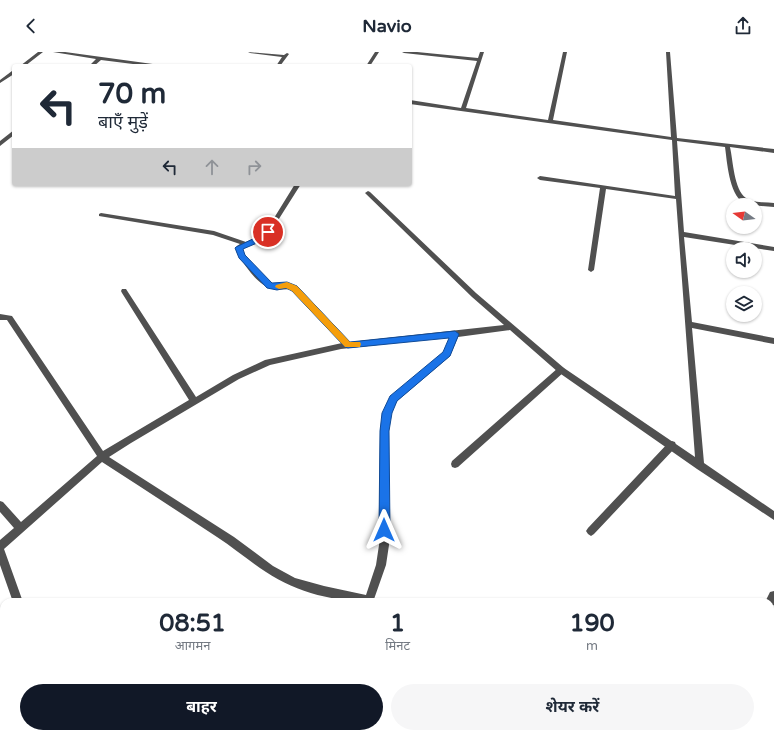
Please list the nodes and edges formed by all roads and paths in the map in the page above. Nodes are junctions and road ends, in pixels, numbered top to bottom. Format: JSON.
{"nodes":[{"id":1,"x":42,"y":52,"type":"edge"},
{"id":2,"x":55,"y":52,"type":"edge"},
{"id":3,"x":250,"y":52,"type":"edge"},
{"id":4,"x":377,"y":52,"type":"edge"},
{"id":5,"x":404,"y":52,"type":"edge"},
{"id":6,"x":482,"y":52,"type":"edge"},
{"id":7,"x":565,"y":52,"type":"edge"},
{"id":8,"x":668,"y":52,"type":"edge"},
{"id":9,"x":286,"y":54,"type":"edge"},
{"id":10,"x":100,"y":58,"type":"junction"},
{"id":11,"x":480,"y":60,"type":"junction"},
{"id":12,"x":25,"y":64,"type":"edge"},
{"id":13,"x":93,"y":64,"type":"edge"},
{"id":14,"x":145,"y":64,"type":"edge"},
{"id":15,"x":279,"y":64,"type":"edge"},
{"id":16,"x":369,"y":64,"type":"edge"},
{"id":17,"x":12,"y":73,"type":"edge"},
{"id":18,"x":0,"y":82,"type":"edge"},
{"id":19,"x":412,"y":102,"type":"edge"},
{"id":20,"x":463,"y":109,"type":"junction"},
{"id":21,"x":550,"y":122,"type":"junction"},
{"id":22,"x":12,"y":134,"type":"edge"},
{"id":23,"x":675,"y":139,"type":"junction"},
{"id":24,"x":0,"y":144,"type":"edge"},
{"id":25,"x":727,"y":145,"type":"junction"},
{"id":26,"x":774,"y":151,"type":"edge"},
{"id":27,"x":540,"y":178,"type":"dead end"},
{"id":28,"x":297,"y":186,"type":"edge"},
{"id":29,"x":603,"y":187,"type":"junction"},
{"id":30,"x":368,"y":193,"type":"dead end"},
{"id":31,"x":679,"y":198,"type":"junction"},
{"id":32,"x":774,"y":205,"type":"edge"},
{"id":33,"x":101,"y":215,"type":"dead end"},
{"id":34,"x":681,"y":234,"type":"junction"},
{"id":35,"x":246,"y":244,"type":"junction"},
{"id":36,"x":774,"y":249,"type":"edge"},
{"id":37,"x":591,"y":270,"type":"dead end"},
{"id":38,"x":124,"y":291,"type":"dead end"},
{"id":39,"x":0,"y":317,"type":"edge"},
{"id":40,"x":688,"y":324,"type":"junction"},
{"id":41,"x":510,"y":327,"type":"junction"},
{"id":42,"x":455,"y":334,"type":"junction"},
{"id":43,"x":774,"y":341,"type":"edge"},
{"id":44,"x":348,"y":345,"type":"junction"},
{"id":45,"x":561,"y":370,"type":"junction"},
{"id":46,"x":194,"y":401,"type":"junction"},
{"id":47,"x":672,"y":445,"type":"junction"},
{"id":48,"x":102,"y":457,"type":"junction"},
{"id":49,"x":454,"y":464,"type":"dead end"},
{"id":50,"x":700,"y":466,"type":"junction"},
{"id":51,"x":0,"y":505,"type":"edge"},
{"id":52,"x":774,"y":516,"type":"edge"},
{"id":53,"x":20,"y":528,"type":"junction"},
{"id":54,"x":591,"y":531,"type":"dead end"},
{"id":55,"x":0,"y":546,"type":"edge"},
{"id":56,"x":0,"y":551,"type":"edge"},
{"id":57,"x":17,"y":598,"type":"edge"},
{"id":58,"x":355,"y":598,"type":"edge"},
{"id":59,"x":369,"y":598,"type":"edge"}],
"edges":[{"from":1,"to":12,"type":"street"},
{"from":2,"to":10,"type":"street"},
{"from":3,"to":9,"type":"street"},
{"from":4,"to":16,"type":"street"},
{"from":5,"to":11,"type":"street"},
{"from":6,"to":11,"type":"street"},
{"from":7,"to":21,"type":"street"},
{"from":8,"to":23,"type":"street"},
{"from":9,"to":15,"type":"street"},
{"from":10,"to":13,"type":"street"},
{"from":10,"to":14,"type":"street"},
{"from":11,"to":20,"type":"street"},
{"from":17,"to":18,"type":"street"},
{"from":19,"to":20,"type":"street"},
{"from":20,"to":21,"type":"street"},
{"from":21,"to":23,"type":"street"},
{"from":22,"to":24,"type":"street"},
{"from":23,"to":25,"type":"street"},
{"from":23,"to":31,"type":"street"},
{"from":25,"to":26,"type":"street"},
{"from":25,"to":32,"type":"street"},
{"from":27,"to":29,"type":"street"},
{"from":28,"to":35,"type":"street"},
{"from":29,"to":31,"type":"street"},
{"from":29,"to":37,"type":"street"},
{"from":30,"to":41,"type":"street"},
{"from":31,"to":34,"type":"street"},
{"from":33,"to":35,"type":"street"},
{"from":34,"to":36,"type":"street"},
{"from":34,"to":40,"type":"street"},
{"from":35,"to":44,"type":"street"},
{"from":38,"to":46,"type":"street"},
{"from":39,"to":48,"type":"street"},
{"from":40,"to":43,"type":"street"},
{"from":40,"to":50,"type":"street"},
{"from":41,"to":42,"type":"street"},
{"from":41,"to":45,"type":"street"},
{"from":42,"to":44,"type":"street"},
{"from":42,"to":59,"type":"street"},
{"from":44,"to":46,"type":"street"},
{"from":45,"to":47,"type":"street"},
{"from":45,"to":49,"type":"street"},
{"from":46,"to":48,"type":"street"},
{"from":47,"to":50,"type":"street"},
{"from":47,"to":54,"type":"street"},
{"from":48,"to":53,"type":"street"},
{"from":48,"to":58,"type":"street"},
{"from":50,"to":52,"type":"street"},
{"from":51,"to":53,"type":"street"},
{"from":53,"to":55,"type":"street"},
{"from":56,"to":57,"type":"street"}]}
